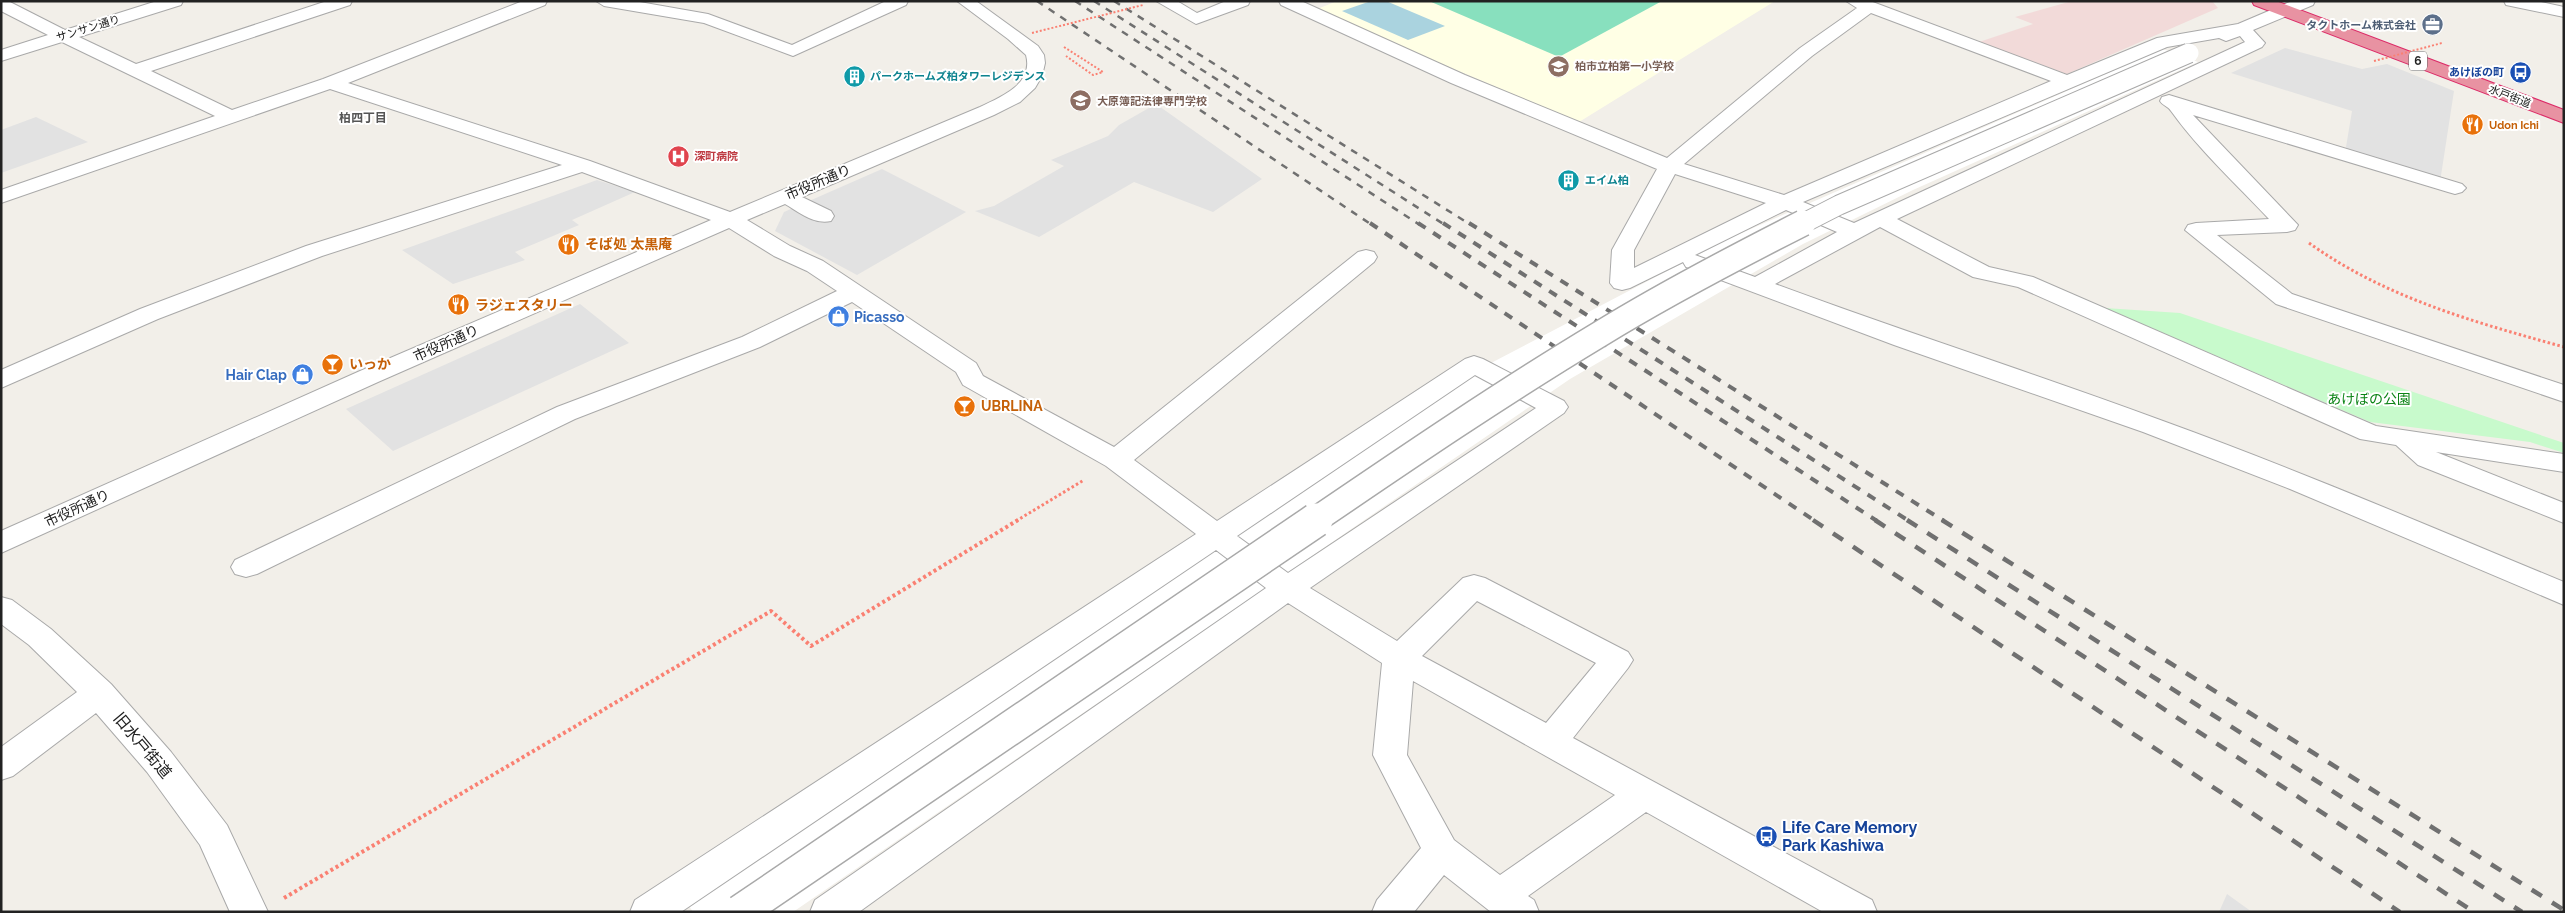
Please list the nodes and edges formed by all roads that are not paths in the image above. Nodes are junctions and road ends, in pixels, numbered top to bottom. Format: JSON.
{"nodes":[{"id":1,"x":175,"y":1,"type":"edge"},
{"id":2,"x":344,"y":1,"type":"edge"},
{"id":3,"x":539,"y":1,"type":"edge"},
{"id":4,"x":604,"y":1,"type":"edge"},
{"id":5,"x":900,"y":1,"type":"edge"},
{"id":6,"x":965,"y":1,"type":"edge"},
{"id":7,"x":1164,"y":1,"type":"edge"},
{"id":8,"x":1242,"y":1,"type":"edge"},
{"id":9,"x":1287,"y":1,"type":"edge"},
{"id":10,"x":2260,"y":1,"type":"edge"},
{"id":11,"x":2306,"y":1,"type":"edge"},
{"id":12,"x":2512,"y":1,"type":"edge"},
{"id":13,"x":1,"y":4,"type":"edge"},
{"id":14,"x":1862,"y":4,"type":"edge"},
{"id":15,"x":2284,"y":10,"type":"junction"},
{"id":16,"x":2564,"y":12,"type":"edge"},
{"id":17,"x":1196,"y":19,"type":"junction"},
{"id":18,"x":1179,"y":27,"type":"dead end"},
{"id":19,"x":2242,"y":29,"type":"junction"},
{"id":20,"x":63,"y":36,"type":"junction"},
{"id":21,"x":1,"y":56,"type":"edge"},
{"id":22,"x":137,"y":70,"type":"junction"},
{"id":23,"x":2067,"y":81,"type":"junction"},
{"id":24,"x":330,"y":84,"type":"junction"},
{"id":25,"x":2150,"y":93,"type":"junction"},
{"id":26,"x":2564,"y":99,"type":"edge"},
{"id":27,"x":2176,"y":104,"type":"junction"},
{"id":28,"x":2564,"y":117,"type":"edge"},
{"id":29,"x":233,"y":118,"type":"junction"},
{"id":30,"x":583,"y":165,"type":"junction"},
{"id":31,"x":1669,"y":166,"type":"junction"},
{"id":32,"x":2455,"y":188,"type":"dead end"},
{"id":33,"x":784,"y":196,"type":"junction"},
{"id":34,"x":1,"y":197,"type":"edge"},
{"id":35,"x":1785,"y":202,"type":"junction"},
{"id":36,"x":823,"y":216,"type":"dead end"},
{"id":37,"x":729,"y":219,"type":"junction"},
{"id":38,"x":1881,"y":219,"type":"junction"},
{"id":39,"x":1854,"y":231,"type":"junction"},
{"id":40,"x":1675,"y":255,"type":"junction"},
{"id":41,"x":1366,"y":257,"type":"dead end"},
{"id":42,"x":1757,"y":285,"type":"junction"},
{"id":43,"x":852,"y":292,"type":"junction"},
{"id":44,"x":1,"y":380,"type":"edge"},
{"id":45,"x":2564,"y":394,"type":"edge"},
{"id":46,"x":2403,"y":438,"type":"junction"},
{"id":47,"x":1116,"y":460,"type":"junction"},
{"id":48,"x":2564,"y":462,"type":"edge"},
{"id":49,"x":2564,"y":514,"type":"edge"},
{"id":50,"x":1217,"y":535,"type":"junction"},
{"id":51,"x":1,"y":543,"type":"edge"},
{"id":52,"x":246,"y":567,"type":"dead end"},
{"id":53,"x":1287,"y":588,"type":"junction"},
{"id":54,"x":2564,"y":594,"type":"edge"},
{"id":55,"x":1,"y":608,"type":"edge"},
{"id":56,"x":1398,"y":658,"type":"junction"},
{"id":57,"x":99,"y":693,"type":"junction"},
{"id":58,"x":1552,"y":742,"type":"junction"},
{"id":59,"x":1,"y":766,"type":"edge"},
{"id":60,"x":1644,"y":794,"type":"junction"},
{"id":61,"x":1440,"y":851,"type":"junction"},
{"id":62,"x":1510,"y":904,"type":"edge"},
{"id":63,"x":264,"y":907,"type":"edge"},
{"id":64,"x":649,"y":912,"type":"edge"},
{"id":65,"x":740,"y":912,"type":"edge"},
{"id":66,"x":829,"y":912,"type":"edge"},
{"id":67,"x":1391,"y":912,"type":"edge"},
{"id":68,"x":1858,"y":912,"type":"edge"}],
"edges":[{"from":1,"to":20,"type":"street","name":"サンサン通り"},
{"from":2,"to":22,"type":"street"},
{"from":3,"to":24,"type":"street"},
{"from":4,"to":5,"type":"street"},
{"from":6,"to":33,"type":"street","name":"市役所通り"},
{"from":7,"to":17,"type":"street"},
{"from":8,"to":17,"type":"street"},
{"from":9,"to":31,"type":"street"},
{"from":10,"to":15,"type":"highway","name":"水戸街道","number":"6"},
{"from":11,"to":15,"type":"street"},
{"from":11,"to":26,"type":"highway","name":"水戸街道","number":"6"},
{"from":12,"to":16,"type":"street"},
{"from":13,"to":20,"type":"street"},
{"from":14,"to":23,"type":"street"},
{"from":14,"to":31,"type":"street"},
{"from":15,"to":19,"type":"street"},
{"from":15,"to":28,"type":"highway","name":"水戸街道","number":"6"},
{"from":17,"to":18,"type":"street"},
{"from":19,"to":23,"type":"street"},
{"from":19,"to":25,"type":"street"},
{"from":19,"to":65,"type":"street","bridge":true},
{"from":20,"to":21,"type":"street","name":"サンサン通り"},
{"from":20,"to":22,"type":"street"},
{"from":22,"to":29,"type":"street"},
{"from":23,"to":35,"type":"street"},
{"from":24,"to":29,"type":"street"},
{"from":24,"to":30,"type":"street"},
{"from":25,"to":27,"type":"street"},
{"from":25,"to":38,"type":"street"},
{"from":27,"to":32,"type":"street"},
{"from":27,"to":45,"type":"street"},
{"from":29,"to":34,"type":"street"},
{"from":30,"to":37,"type":"street"},
{"from":30,"to":44,"type":"street"},
{"from":31,"to":35,"type":"street"},
{"from":31,"to":40,"type":"street"},
{"from":33,"to":36,"type":"street"},
{"from":33,"to":37,"type":"street","name":"市役所通り"},
{"from":35,"to":39,"type":"street"},
{"from":35,"to":40,"type":"street"},
{"from":37,"to":43,"type":"street"},
{"from":37,"to":51,"type":"street","name":"市役所通り"},
{"from":38,"to":39,"type":"street"},
{"from":38,"to":46,"type":"street"},
{"from":39,"to":42,"type":"street"},
{"from":40,"to":42,"type":"street"},
{"from":41,"to":47,"type":"street"},
{"from":42,"to":54,"type":"street"},
{"from":43,"to":47,"type":"street"},
{"from":43,"to":52,"type":"street"},
{"from":46,"to":48,"type":"street"},
{"from":46,"to":49,"type":"street"},
{"from":47,"to":50,"type":"street"},
{"from":50,"to":53,"type":"street"},
{"from":50,"to":53,"type":"street"},
{"from":50,"to":64,"type":"street"},
{"from":53,"to":56,"type":"street"},
{"from":53,"to":66,"type":"street"},
{"from":55,"to":57,"type":"street","name":"旧水戸街道"},
{"from":56,"to":58,"type":"street"},
{"from":56,"to":58,"type":"street"},
{"from":56,"to":61,"type":"street"},
{"from":57,"to":59,"type":"street"},
{"from":57,"to":63,"type":"street","name":"旧水戸街道"},
{"from":58,"to":60,"type":"street"},
{"from":60,"to":62,"type":"street"},
{"from":60,"to":68,"type":"street"},
{"from":61,"to":62,"type":"street"},
{"from":61,"to":67,"type":"street"}]}
